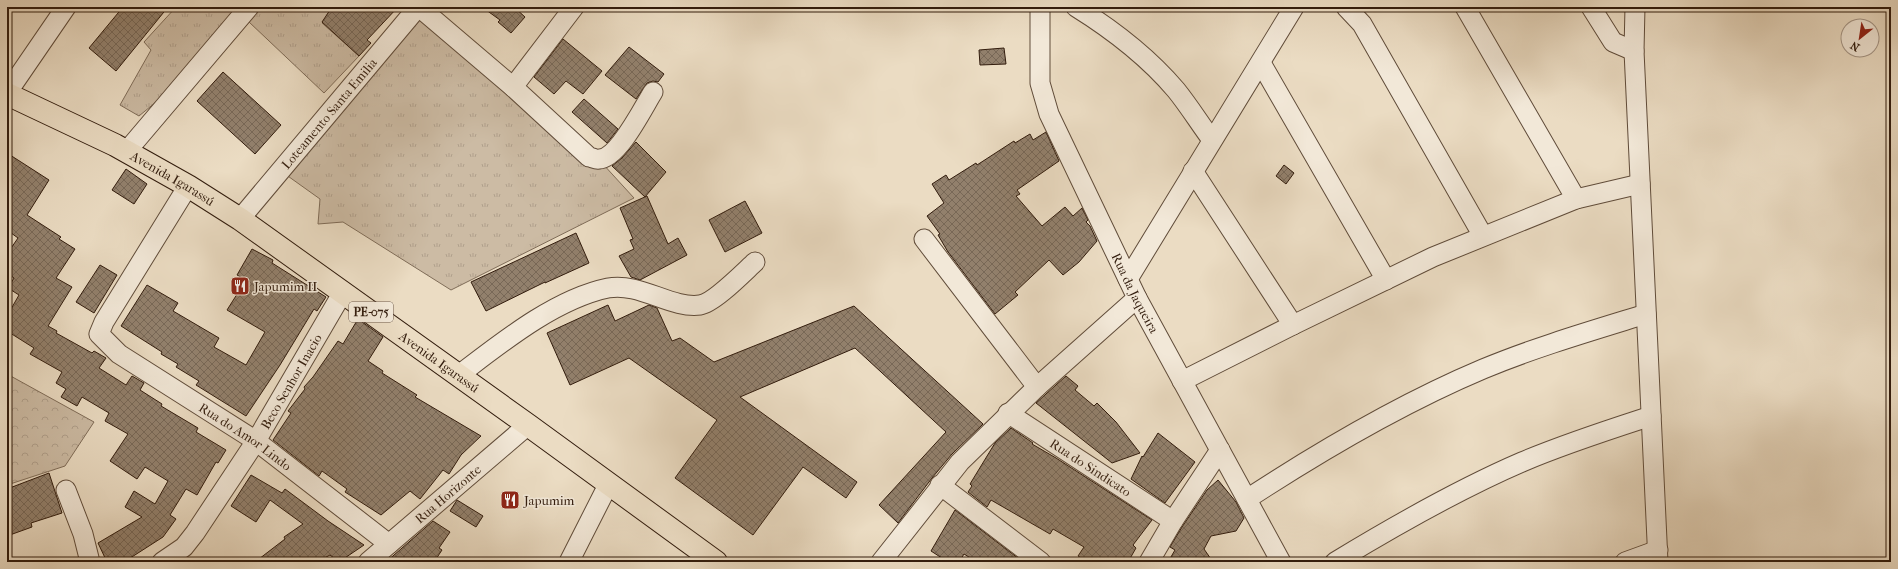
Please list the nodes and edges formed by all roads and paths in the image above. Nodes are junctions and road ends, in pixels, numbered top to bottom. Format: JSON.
{"nodes":[{"id":1,"x":66,"y":7,"type":"edge"},
{"id":2,"x":249,"y":7,"type":"edge"},
{"id":3,"x":419,"y":7,"type":"edge"},
{"id":4,"x":574,"y":7,"type":"edge"},
{"id":5,"x":1040,"y":7,"type":"edge"},
{"id":6,"x":1076,"y":7,"type":"edge"},
{"id":7,"x":1346,"y":7,"type":"edge"},
{"id":8,"x":1465,"y":7,"type":"edge"},
{"id":9,"x":1591,"y":7,"type":"edge"},
{"id":10,"x":1635,"y":7,"type":"edge"},
{"id":11,"x":1292,"y":8,"type":"edge"},
{"id":12,"x":1634,"y":51,"type":"junction"},
{"id":13,"x":1261,"y":63,"type":"junction"},
{"id":14,"x":513,"y":87,"type":"junction"},
{"id":15,"x":653,"y":92,"type":"dead end"},
{"id":16,"x":7,"y":94,"type":"edge"},
{"id":17,"x":1212,"y":140,"type":"junction"},
{"id":18,"x":126,"y":152,"type":"junction"},
{"id":19,"x":1193,"y":171,"type":"junction"},
{"id":20,"x":1640,"y":184,"type":"junction"},
{"id":21,"x":188,"y":186,"type":"junction"},
{"id":22,"x":1576,"y":199,"type":"junction"},
{"id":23,"x":240,"y":219,"type":"junction"},
{"id":24,"x":1483,"y":236,"type":"junction"},
{"id":25,"x":924,"y":239,"type":"dead end"},
{"id":26,"x":755,"y":262,"type":"dead end"},
{"id":27,"x":1128,"y":279,"type":"junction"},
{"id":28,"x":1386,"y":280,"type":"junction"},
{"id":29,"x":343,"y":292,"type":"junction"},
{"id":30,"x":1137,"y":298,"type":"junction"},
{"id":31,"x":1646,"y":314,"type":"junction"},
{"id":32,"x":1293,"y":325,"type":"junction"},
{"id":33,"x":459,"y":375,"type":"junction"},
{"id":34,"x":1182,"y":381,"type":"junction"},
{"id":35,"x":1037,"y":386,"type":"junction"},
{"id":36,"x":1008,"y":413,"type":"junction"},
{"id":37,"x":1651,"y":416,"type":"junction"},
{"id":38,"x":528,"y":425,"type":"junction"},
{"id":39,"x":256,"y":441,"type":"junction"},
{"id":40,"x":1220,"y":450,"type":"junction"},
{"id":41,"x":609,"y":483,"type":"junction"},
{"id":42,"x":940,"y":485,"type":"junction"},
{"id":43,"x":66,"y":490,"type":"dead end"},
{"id":44,"x":1247,"y":499,"type":"junction"},
{"id":45,"x":1173,"y":520,"type":"junction"},
{"id":46,"x":389,"y":544,"type":"junction"},
{"id":47,"x":1658,"y":556,"type":"edge"},
{"id":48,"x":90,"y":562,"type":"edge"},
{"id":49,"x":162,"y":562,"type":"edge"},
{"id":50,"x":368,"y":562,"type":"edge"},
{"id":51,"x":569,"y":562,"type":"edge"},
{"id":52,"x":716,"y":562,"type":"edge"},
{"id":53,"x":881,"y":562,"type":"edge"},
{"id":54,"x":1041,"y":562,"type":"edge"},
{"id":55,"x":1149,"y":562,"type":"edge"},
{"id":56,"x":1281,"y":562,"type":"edge"},
{"id":57,"x":1336,"y":562,"type":"edge"},
{"id":58,"x":1625,"y":562,"type":"edge"}],
"edges":[{"from":1,"to":16,"type":"street"},
{"from":2,"to":18,"type":"street"},
{"from":3,"to":14,"type":"street"},
{"from":3,"to":23,"type":"street","name":"Loteamento Santa Emilia"},
{"from":4,"to":14,"type":"street"},
{"from":5,"to":27,"type":"street","name":"Rua da Jaqueira"},
{"from":6,"to":17,"type":"street"},
{"from":7,"to":24,"type":"street"},
{"from":8,"to":22,"type":"street"},
{"from":9,"to":12,"type":"street"},
{"from":10,"to":12,"type":"street"},
{"from":11,"to":13,"type":"street"},
{"from":12,"to":20,"type":"street"},
{"from":13,"to":17,"type":"street"},
{"from":13,"to":28,"type":"street"},
{"from":14,"to":15,"type":"street"},
{"from":16,"to":18,"type":"main road","name":"Avenida Igarassú","number":"PE-075"},
{"from":17,"to":19,"type":"street"},
{"from":18,"to":21,"type":"main road","name":"Avenida Igarassú","number":"PE-075"},
{"from":19,"to":27,"type":"street"},
{"from":19,"to":32,"type":"street"},
{"from":20,"to":22,"type":"street"},
{"from":20,"to":31,"type":"street"},
{"from":21,"to":23,"type":"main road","name":"Avenida Igarassú","number":"PE-075"},
{"from":21,"to":39,"type":"street","name":"Rua do Amor Lindo"},
{"from":22,"to":24,"type":"street"},
{"from":23,"to":29,"type":"main road","name":"Avenida Igarassú","number":"PE-075"},
{"from":24,"to":28,"type":"street"},
{"from":25,"to":35,"type":"street"},
{"from":26,"to":33,"type":"street"},
{"from":27,"to":30,"type":"street","name":"Rua da Jaqueira"},
{"from":28,"to":32,"type":"street"},
{"from":29,"to":33,"type":"main road","name":"Avenida Igarassú","number":"PE-075"},
{"from":29,"to":39,"type":"street","name":"Beco Senhor Inacio"},
{"from":30,"to":34,"type":"street","name":"Rua da Jaqueira"},
{"from":30,"to":35,"type":"street"},
{"from":31,"to":37,"type":"street"},
{"from":31,"to":44,"type":"street"},
{"from":32,"to":34,"type":"street"},
{"from":33,"to":38,"type":"main road","name":"Avenida Igarassú","number":"PE-075"},
{"from":34,"to":40,"type":"street","name":"Rua da Jaqueira"},
{"from":35,"to":36,"type":"street"},
{"from":36,"to":42,"type":"street"},
{"from":36,"to":45,"type":"street","name":"Rua do Sindicato"},
{"from":37,"to":47,"type":"street"},
{"from":37,"to":57,"type":"street"},
{"from":38,"to":41,"type":"main road","name":"Avenida Igarassú","number":"PE-075"},
{"from":38,"to":46,"type":"street","name":"Rua Horizonte"},
{"from":39,"to":46,"type":"street","name":"Rua do Amor Lindo"},
{"from":39,"to":49,"type":"street","name":"Beco Senhor Inacio"},
{"from":40,"to":44,"type":"street","name":"Rua da Jaqueira"},
{"from":40,"to":45,"type":"street"},
{"from":41,"to":51,"type":"street"},
{"from":41,"to":52,"type":"main road","name":"Avenida Igarassú","number":"PE-075"},
{"from":42,"to":53,"type":"street"},
{"from":42,"to":54,"type":"street"},
{"from":43,"to":48,"type":"street"},
{"from":44,"to":56,"type":"street","name":"Rua da Jaqueira"},
{"from":45,"to":55,"type":"street"},
{"from":46,"to":50,"type":"street","name":"Rua Horizonte"},
{"from":47,"to":58,"type":"street"}]}
